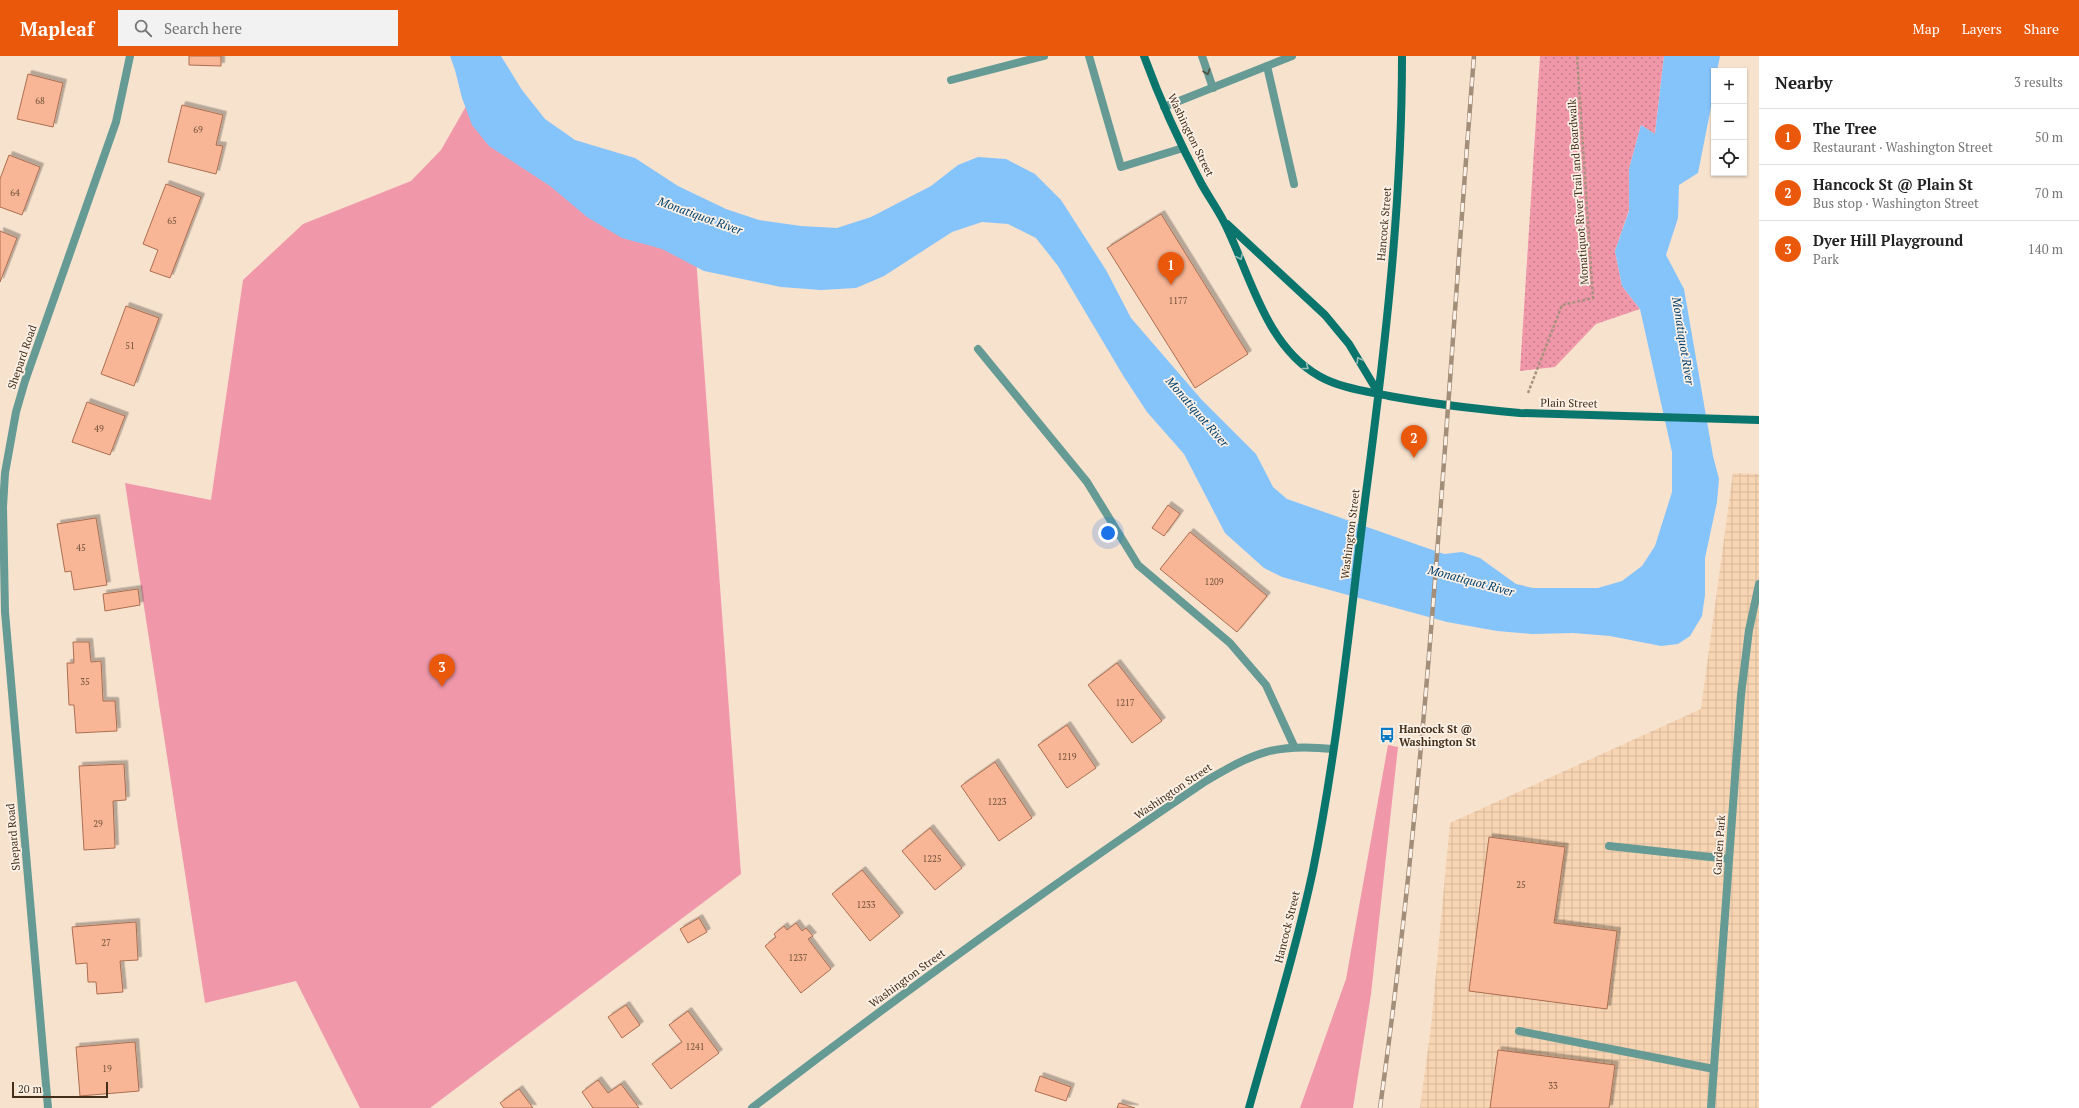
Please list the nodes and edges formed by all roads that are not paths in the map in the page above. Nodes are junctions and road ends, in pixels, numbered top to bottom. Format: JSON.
{"nodes":[{"id":1,"x":130,"y":56,"type":"edge"},
{"id":2,"x":1044,"y":56,"type":"edge"},
{"id":3,"x":1088,"y":56,"type":"edge"},
{"id":4,"x":1144,"y":56,"type":"edge"},
{"id":5,"x":1202,"y":56,"type":"edge"},
{"id":6,"x":1292,"y":56,"type":"edge"},
{"id":7,"x":1402,"y":56,"type":"edge"},
{"id":8,"x":1267,"y":66,"type":"junction"},
{"id":9,"x":951,"y":80,"type":"dead end"},
{"id":10,"x":1213,"y":88,"type":"junction"},
{"id":11,"x":1164,"y":107,"type":"junction"},
{"id":12,"x":1183,"y":148,"type":"junction"},
{"id":13,"x":1294,"y":184,"type":"dead end"},
{"id":14,"x":1224,"y":221,"type":"junction"},
{"id":15,"x":978,"y":349,"type":"dead end"},
{"id":16,"x":1379,"y":394,"type":"junction"},
{"id":17,"x":1759,"y":420,"type":"edge"},
{"id":18,"x":1759,"y":584,"type":"edge"},
{"id":19,"x":1294,"y":746,"type":"junction"},
{"id":20,"x":1333,"y":749,"type":"junction"},
{"id":21,"x":1609,"y":846,"type":"dead end"},
{"id":22,"x":1729,"y":859,"type":"junction"},
{"id":23,"x":1519,"y":1031,"type":"dead end"},
{"id":24,"x":1714,"y":1069,"type":"junction"},
{"id":25,"x":48,"y":1108,"type":"edge"},
{"id":26,"x":752,"y":1108,"type":"edge"},
{"id":27,"x":1249,"y":1108,"type":"edge"},
{"id":28,"x":1711,"y":1108,"type":"edge"}],
"edges":[{"from":1,"to":25,"type":"street","name":"Shepard Road"},
{"from":2,"to":9,"type":"street"},
{"from":3,"to":12,"type":"street"},
{"from":4,"to":11,"type":"main road","name":"Washington Street"},
{"from":5,"to":10,"type":"street","one_way":true},
{"from":6,"to":8,"type":"street"},
{"from":7,"to":16,"type":"main road","name":"Hancock Street"},
{"from":8,"to":10,"type":"street"},
{"from":8,"to":13,"type":"street"},
{"from":10,"to":11,"type":"street"},
{"from":11,"to":12,"type":"main road","name":"Washington Street"},
{"from":12,"to":14,"type":"main road","name":"Washington Street"},
{"from":16,"to":14,"type":"main road","name":"Washington Street","one_way":true},
{"from":14,"to":16,"type":"main road","name":"Washington Street","one_way":true},
{"from":15,"to":19,"type":"street"},
{"from":16,"to":17,"type":"main road","name":"Plain Street"},
{"from":16,"to":20,"type":"main road","name":"Washington Street"},
{"from":18,"to":22,"type":"street","name":"Garden Park"},
{"from":19,"to":20,"type":"street","name":"Washington Street"},
{"from":19,"to":26,"type":"street","name":"Washington Street"},
{"from":20,"to":27,"type":"main road","name":"Hancock Street"},
{"from":21,"to":22,"type":"street"},
{"from":22,"to":24,"type":"street","name":"Garden Park"},
{"from":23,"to":24,"type":"street"},
{"from":24,"to":28,"type":"street","name":"Garden Park"}]}
